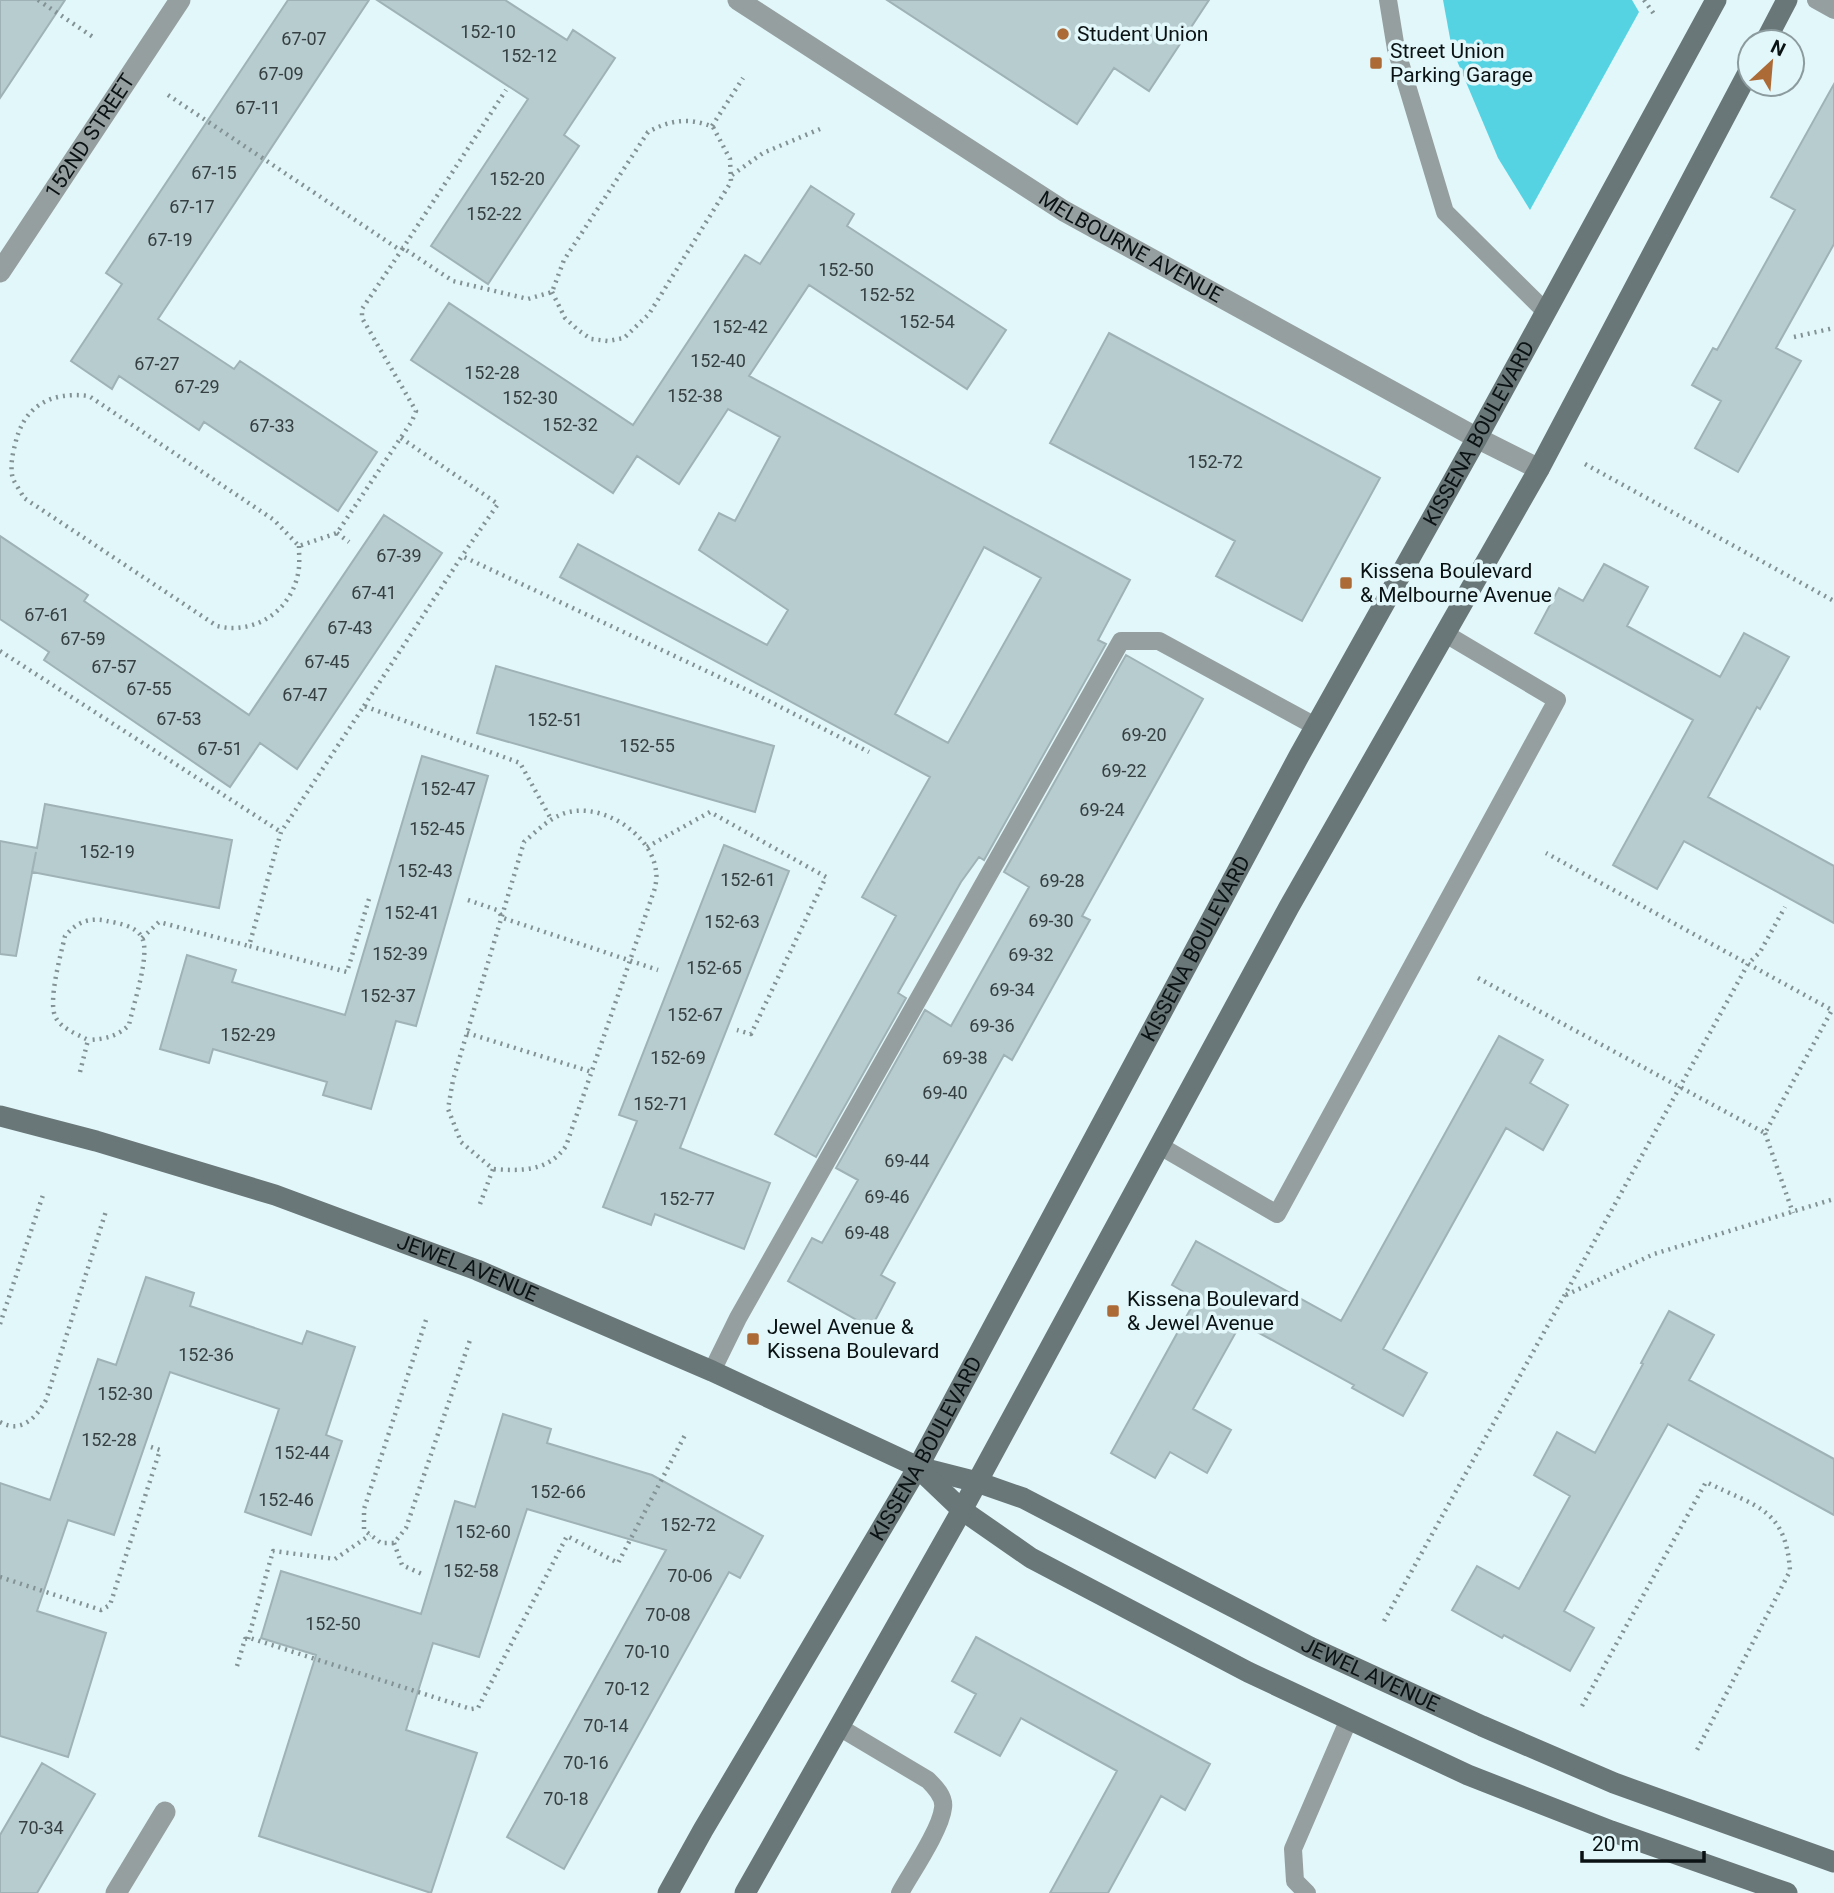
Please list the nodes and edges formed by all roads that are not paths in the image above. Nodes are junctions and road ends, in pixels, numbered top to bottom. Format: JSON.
{"nodes":[{"id":1,"x":180,"y":0,"type":"edge"},
{"id":2,"x":738,"y":0,"type":"edge"},
{"id":3,"x":1388,"y":0,"type":"edge"},
{"id":4,"x":1716,"y":0,"type":"edge"},
{"id":5,"x":1787,"y":0,"type":"edge"},
{"id":6,"x":1816,"y":0,"type":"edge"},
{"id":7,"x":1834,"y":10,"type":"edge"},
{"id":8,"x":1772,"y":28,"type":"edge"},
{"id":9,"x":1736,"y":96,"type":"edge"},
{"id":10,"x":0,"y":272,"type":"edge"},
{"id":11,"x":1545,"y":311,"type":"junction"},
{"id":12,"x":1477,"y":438,"type":"junction"},
{"id":13,"x":1539,"y":469,"type":"junction"},
{"id":14,"x":1444,"y":633,"type":"junction"},
{"id":15,"x":1315,"y":726,"type":"junction"},
{"id":16,"x":0,"y":1116,"type":"edge"},
{"id":17,"x":1160,"y":1146,"type":"junction"},
{"id":18,"x":712,"y":1371,"type":"junction"},
{"id":19,"x":918,"y":1467,"type":"junction"},
{"id":20,"x":977,"y":1482,"type":"junction"},
{"id":21,"x":962,"y":1510,"type":"junction"},
{"id":22,"x":1349,"y":1719,"type":"junction"},
{"id":23,"x":839,"y":1727,"type":"junction"},
{"id":24,"x":165,"y":1812,"type":"dead end"},
{"id":25,"x":1834,"y":1862,"type":"edge"},
{"id":26,"x":753,"y":1890,"type":"edge"},
{"id":27,"x":116,"y":1893,"type":"edge"},
{"id":28,"x":668,"y":1893,"type":"edge"},
{"id":29,"x":900,"y":1893,"type":"edge"},
{"id":30,"x":1307,"y":1893,"type":"edge"},
{"id":31,"x":1787,"y":1893,"type":"edge"}],
"edges":[{"from":1,"to":10,"type":"street","name":"152ND STREET"},
{"from":2,"to":12,"type":"street","name":"MELBOURNE AVENUE"},
{"from":3,"to":11,"type":"lane"},
{"from":4,"to":11,"type":"main road","name":"KISSENA BOULEVARD"},
{"from":5,"to":8,"type":"main road"},
{"from":6,"to":7,"type":"lane"},
{"from":9,"to":13,"type":"main road"},
{"from":11,"to":12,"type":"main road","name":"KISSENA BOULEVARD"},
{"from":12,"to":13,"type":"street","name":"MELBOURNE AVENUE"},
{"from":12,"to":15,"type":"main road","name":"KISSENA BOULEVARD"},
{"from":13,"to":14,"type":"main road"},
{"from":14,"to":17,"type":"main road"},
{"from":14,"to":17,"type":"lane"},
{"from":15,"to":18,"type":"lane"},
{"from":15,"to":19,"type":"main road","name":"KISSENA BOULEVARD"},
{"from":16,"to":18,"type":"main road","name":"JEWEL AVENUE"},
{"from":17,"to":20,"type":"main road"},
{"from":18,"to":19,"type":"main road","name":"JEWEL AVENUE"},
{"from":19,"to":20,"type":"main road","name":"JEWEL AVENUE"},
{"from":19,"to":21,"type":"main road","name":"JEWEL AVENUE"},
{"from":19,"to":28,"type":"main road","name":"KISSENA BOULEVARD"},
{"from":20,"to":21,"type":"main road"},
{"from":20,"to":25,"type":"main road","name":"JEWEL AVENUE"},
{"from":21,"to":22,"type":"main road","name":"JEWEL AVENUE"},
{"from":21,"to":23,"type":"main road"},
{"from":22,"to":30,"type":"lane"},
{"from":22,"to":31,"type":"main road","name":"JEWEL AVENUE"},
{"from":23,"to":26,"type":"main road"},
{"from":23,"to":29,"type":"lane"},
{"from":24,"to":27,"type":"street"}]}
